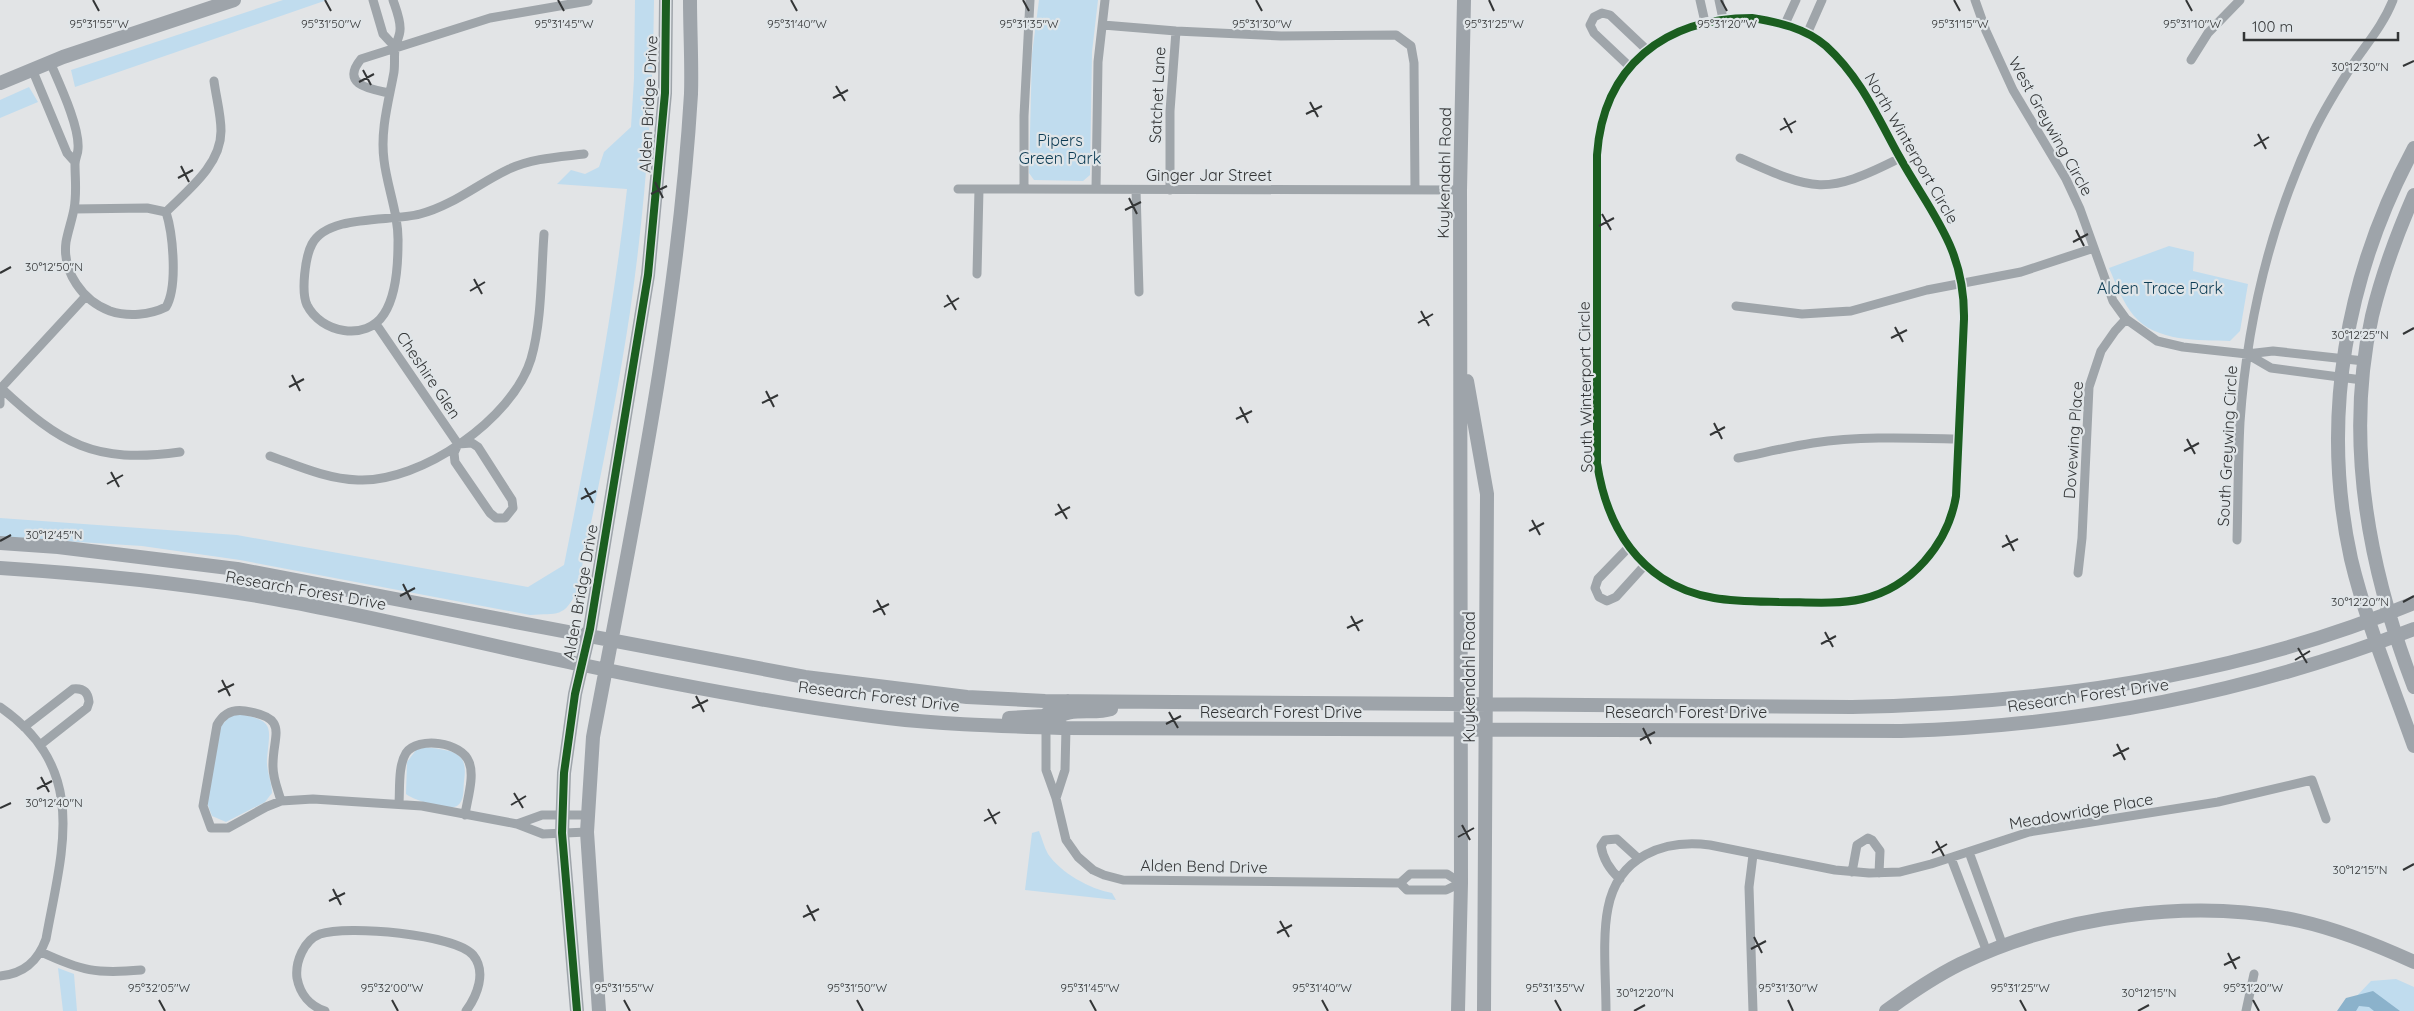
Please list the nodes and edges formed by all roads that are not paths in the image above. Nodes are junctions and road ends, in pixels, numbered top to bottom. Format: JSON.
{"nodes":[{"id":1,"x":234,"y":0,"type":"edge"},
{"id":2,"x":373,"y":0,"type":"edge"},
{"id":3,"x":393,"y":0,"type":"edge"},
{"id":4,"x":588,"y":0,"type":"edge"},
{"id":5,"x":666,"y":0,"type":"edge"},
{"id":6,"x":690,"y":0,"type":"edge"},
{"id":7,"x":1030,"y":0,"type":"edge"},
{"id":8,"x":1105,"y":0,"type":"edge"},
{"id":9,"x":1464,"y":0,"type":"edge"},
{"id":10,"x":1700,"y":0,"type":"edge"},
{"id":11,"x":1719,"y":0,"type":"edge"},
{"id":12,"x":1796,"y":0,"type":"edge"},
{"id":13,"x":1822,"y":0,"type":"edge"},
{"id":14,"x":1975,"y":0,"type":"edge"},
{"id":15,"x":2240,"y":0,"type":"edge"},
{"id":16,"x":2393,"y":0,"type":"edge"},
{"id":17,"x":1724,"y":19,"type":"junction"},
{"id":18,"x":1705,"y":22,"type":"junction"},
{"id":19,"x":1103,"y":24,"type":"junction"},
{"id":20,"x":1785,"y":24,"type":"junction"},
{"id":21,"x":1176,"y":31,"type":"junction"},
{"id":22,"x":1807,"y":34,"type":"junction"},
{"id":23,"x":395,"y":47,"type":"junction"},
{"id":24,"x":1647,"y":50,"type":"junction"},
{"id":25,"x":2191,"y":60,"type":"dead end"},
{"id":26,"x":50,"y":62,"type":"junction"},
{"id":27,"x":1630,"y":67,"type":"junction"},
{"id":28,"x":32,"y":69,"type":"junction"},
{"id":29,"x":214,"y":81,"type":"dead end"},
{"id":30,"x":0,"y":83,"type":"edge"},
{"id":31,"x":390,"y":93,"type":"junction"},
{"id":32,"x":2414,"y":148,"type":"edge"},
{"id":33,"x":584,"y":154,"type":"dead end"},
{"id":34,"x":1740,"y":158,"type":"dead end"},
{"id":35,"x":1900,"y":158,"type":"junction"},
{"id":36,"x":75,"y":162,"type":"junction"},
{"id":37,"x":958,"y":189,"type":"dead end"},
{"id":38,"x":978,"y":189,"type":"junction"},
{"id":39,"x":1096,"y":189,"type":"junction"},
{"id":40,"x":1024,"y":190,"type":"junction"},
{"id":41,"x":1136,"y":190,"type":"junction"},
{"id":42,"x":1170,"y":190,"type":"junction"},
{"id":43,"x":1415,"y":190,"type":"junction"},
{"id":44,"x":1460,"y":190,"type":"junction"},
{"id":45,"x":2414,"y":195,"type":"edge"},
{"id":46,"x":74,"y":209,"type":"junction"},
{"id":47,"x":166,"y":212,"type":"junction"},
{"id":48,"x":396,"y":219,"type":"junction"},
{"id":49,"x":544,"y":234,"type":"dead end"},
{"id":50,"x":2094,"y":248,"type":"junction"},
{"id":51,"x":977,"y":274,"type":"dead end"},
{"id":52,"x":1961,"y":284,"type":"junction"},
{"id":53,"x":1139,"y":292,"type":"dead end"},
{"id":54,"x":86,"y":296,"type":"junction"},
{"id":55,"x":1736,"y":306,"type":"dead end"},
{"id":56,"x":2126,"y":319,"type":"junction"},
{"id":57,"x":376,"y":324,"type":"junction"},
{"id":58,"x":1460,"y":346,"type":"junction"},
{"id":59,"x":2247,"y":354,"type":"junction"},
{"id":60,"x":2342,"y":358,"type":"junction"},
{"id":61,"x":2364,"y":361,"type":"junction"},
{"id":62,"x":2340,"y":378,"type":"junction"},
{"id":63,"x":2362,"y":380,"type":"junction"},
{"id":64,"x":0,"y":388,"type":"edge"},
{"id":65,"x":0,"y":404,"type":"edge"},
{"id":66,"x":1958,"y":440,"type":"junction"},
{"id":67,"x":458,"y":444,"type":"junction"},
{"id":68,"x":180,"y":452,"type":"dead end"},
{"id":69,"x":270,"y":456,"type":"dead end"},
{"id":70,"x":1738,"y":458,"type":"dead end"},
{"id":71,"x":2237,"y":540,"type":"dead end"},
{"id":72,"x":0,"y":543,"type":"edge"},
{"id":73,"x":1629,"y":547,"type":"junction"},
{"id":74,"x":1645,"y":565,"type":"junction"},
{"id":75,"x":0,"y":568,"type":"edge"},
{"id":76,"x":2078,"y":573,"type":"dead end"},
{"id":77,"x":2414,"y":603,"type":"edge"},
{"id":78,"x":2390,"y":613,"type":"junction"},
{"id":79,"x":2370,"y":620,"type":"junction"},
{"id":80,"x":2414,"y":629,"type":"edge"},
{"id":81,"x":588,"y":636,"type":"junction"},
{"id":82,"x":2396,"y":636,"type":"junction"},
{"id":83,"x":611,"y":640,"type":"junction"},
{"id":84,"x":2378,"y":642,"type":"junction"},
{"id":85,"x":582,"y":665,"type":"junction"},
{"id":86,"x":605,"y":669,"type":"junction"},
{"id":87,"x":2414,"y":687,"type":"edge"},
{"id":88,"x":1068,"y":701,"type":"junction"},
{"id":89,"x":1128,"y":701,"type":"junction"},
{"id":90,"x":1460,"y":704,"type":"junction"},
{"id":91,"x":1486,"y":704,"type":"junction"},
{"id":92,"x":0,"y":707,"type":"edge"},
{"id":93,"x":983,"y":725,"type":"junction"},
{"id":94,"x":24,"y":727,"type":"junction"},
{"id":95,"x":1046,"y":728,"type":"junction"},
{"id":96,"x":1066,"y":728,"type":"junction"},
{"id":97,"x":1486,"y":729,"type":"junction"},
{"id":98,"x":1460,"y":730,"type":"junction"},
{"id":99,"x":40,"y":745,"type":"junction"},
{"id":100,"x":2414,"y":746,"type":"edge"},
{"id":101,"x":1056,"y":798,"type":"junction"},
{"id":102,"x":281,"y":801,"type":"junction"},
{"id":103,"x":399,"y":803,"type":"junction"},
{"id":104,"x":465,"y":815,"type":"junction"},
{"id":105,"x":562,"y":815,"type":"junction"},
{"id":106,"x":587,"y":815,"type":"junction"},
{"id":107,"x":2326,"y":819,"type":"dead end"},
{"id":108,"x":517,"y":824,"type":"junction"},
{"id":109,"x":587,"y":832,"type":"junction"},
{"id":110,"x":562,"y":833,"type":"junction"},
{"id":111,"x":1969,"y":852,"type":"junction"},
{"id":112,"x":1752,"y":855,"type":"junction"},
{"id":113,"x":1640,"y":858,"type":"junction"},
{"id":114,"x":1952,"y":858,"type":"junction"},
{"id":115,"x":1852,"y":872,"type":"junction"},
{"id":116,"x":1879,"y":873,"type":"junction"},
{"id":117,"x":1620,"y":879,"type":"junction"},
{"id":118,"x":1400,"y":883,"type":"junction"},
{"id":119,"x":1461,"y":883,"type":"junction"},
{"id":120,"x":2003,"y":946,"type":"junction"},
{"id":121,"x":41,"y":952,"type":"junction"},
{"id":122,"x":1987,"y":952,"type":"junction"},
{"id":123,"x":2413,"y":960,"type":"edge"},
{"id":124,"x":141,"y":970,"type":"dead end"},
{"id":125,"x":2254,"y":974,"type":"dead end"},
{"id":126,"x":0,"y":976,"type":"edge"},
{"id":127,"x":325,"y":1011,"type":"edge"},
{"id":128,"x":467,"y":1011,"type":"edge"},
{"id":129,"x":577,"y":1011,"type":"edge"},
{"id":130,"x":599,"y":1011,"type":"edge"},
{"id":131,"x":1458,"y":1011,"type":"edge"},
{"id":132,"x":1484,"y":1011,"type":"edge"},
{"id":133,"x":1606,"y":1011,"type":"edge"},
{"id":134,"x":1753,"y":1011,"type":"edge"},
{"id":135,"x":1886,"y":1011,"type":"edge"},
{"id":136,"x":2246,"y":1011,"type":"edge"}],
"edges":[{"from":1,"to":26,"type":"main road"},
{"from":2,"to":23,"type":"street"},
{"from":3,"to":23,"type":"street"},
{"from":4,"to":23,"type":"street"},
{"from":5,"to":81,"type":"main road","name":"Alden Bridge Drive"},
{"from":6,"to":83,"type":"main road"},
{"from":7,"to":40,"type":"street"},
{"from":8,"to":19,"type":"street"},
{"from":9,"to":44,"type":"main road","name":"Kuykendahl Road"},
{"from":10,"to":18,"type":"street"},
{"from":11,"to":17,"type":"street"},
{"from":12,"to":20,"type":"street"},
{"from":13,"to":22,"type":"street"},
{"from":14,"to":50,"type":"street","name":"West Greywing Circle"},
{"from":15,"to":25,"type":"street"},
{"from":16,"to":59,"type":"street"},
{"from":17,"to":18,"type":"street","name":"North Winterport Circle"},
{"from":17,"to":20,"type":"street","name":"North Winterport Circle"},
{"from":18,"to":24,"type":"street","name":"North Winterport Circle"},
{"from":19,"to":21,"type":"street"},
{"from":19,"to":39,"type":"street"},
{"from":20,"to":22,"type":"street","name":"North Winterport Circle"},
{"from":21,"to":42,"type":"street","name":"Satchet Lane"},
{"from":21,"to":43,"type":"street"},
{"from":22,"to":35,"type":"street","name":"North Winterport Circle"},
{"from":23,"to":31,"type":"street"},
{"from":23,"to":31,"type":"street"},
{"from":24,"to":27,"type":"street","name":"South Winterport Circle"},
{"from":24,"to":27,"type":"street"},
{"from":26,"to":28,"type":"main road"},
{"from":26,"to":36,"type":"street"},
{"from":27,"to":73,"type":"street","name":"South Winterport Circle"},
{"from":28,"to":30,"type":"main road"},
{"from":28,"to":36,"type":"street"},
{"from":29,"to":47,"type":"street"},
{"from":31,"to":48,"type":"street"},
{"from":32,"to":60,"type":"main road"},
{"from":33,"to":48,"type":"street"},
{"from":34,"to":35,"type":"street"},
{"from":35,"to":52,"type":"street","name":"North Winterport Circle"},
{"from":36,"to":46,"type":"street"},
{"from":37,"to":38,"type":"street","name":"Ginger Jar Street"},
{"from":38,"to":40,"type":"street","name":"Ginger Jar Street"},
{"from":38,"to":51,"type":"street"},
{"from":39,"to":40,"type":"street","name":"Ginger Jar Street"},
{"from":39,"to":41,"type":"street","name":"Ginger Jar Street"},
{"from":41,"to":42,"type":"street","name":"Ginger Jar Street"},
{"from":41,"to":53,"type":"street"},
{"from":42,"to":43,"type":"street","name":"Ginger Jar Street"},
{"from":43,"to":44,"type":"street","name":"Ginger Jar Street"},
{"from":44,"to":58,"type":"main road","name":"Kuykendahl Road"},
{"from":45,"to":61,"type":"main road"},
{"from":46,"to":47,"type":"street"},
{"from":46,"to":54,"type":"street"},
{"from":47,"to":54,"type":"street"},
{"from":48,"to":57,"type":"street"},
{"from":48,"to":57,"type":"street"},
{"from":49,"to":67,"type":"street"},
{"from":50,"to":52,"type":"street"},
{"from":50,"to":56,"type":"street","name":"West Greywing Circle"},
{"from":52,"to":55,"type":"street"},
{"from":52,"to":66,"type":"street","name":"South Winterport Circle"},
{"from":54,"to":64,"type":"street"},
{"from":56,"to":59,"type":"street","name":"South Greywing Circle"},
{"from":56,"to":76,"type":"street","name":"Dovewing Place"},
{"from":57,"to":67,"type":"street","name":"Cheshire Glen"},
{"from":58,"to":90,"type":"main road","name":"Kuykendahl Road"},
{"from":58,"to":91,"type":"main road","name":"Kuykendahl Road"},
{"from":59,"to":60,"type":"street","name":"South Greywing Circle"},
{"from":59,"to":62,"type":"street","name":"South Greywing Circle"},
{"from":59,"to":71,"type":"street","name":"South Greywing Circle"},
{"from":60,"to":61,"type":"street","name":"South Greywing Circle"},
{"from":60,"to":62,"type":"main road"},
{"from":61,"to":63,"type":"main road"},
{"from":62,"to":63,"type":"street","name":"South Greywing Circle"},
{"from":62,"to":79,"type":"main road"},
{"from":63,"to":78,"type":"main road"},
{"from":64,"to":65,"type":"street"},
{"from":64,"to":68,"type":"street"},
{"from":66,"to":70,"type":"street"},
{"from":66,"to":74,"type":"street","name":"South Winterport Circle"},
{"from":67,"to":67,"type":"street"},
{"from":67,"to":69,"type":"street"},
{"from":72,"to":81,"type":"main road","name":"Research Forest Drive"},
{"from":73,"to":74,"type":"street","name":"South Winterport Circle"},
{"from":73,"to":74,"type":"street"},
{"from":75,"to":85,"type":"main road","name":"Research Forest Drive"},
{"from":77,"to":78,"type":"main road","name":"Research Forest Drive"},
{"from":78,"to":79,"type":"main road","name":"Research Forest Drive"},
{"from":78,"to":82,"type":"main road"},
{"from":79,"to":84,"type":"main road"},
{"from":79,"to":91,"type":"main road","name":"Research Forest Drive"},
{"from":80,"to":82,"type":"main road","name":"Research Forest Drive"},
{"from":81,"to":83,"type":"main road","name":"Research Forest Drive"},
{"from":81,"to":85,"type":"main road","name":"Alden Bridge Drive"},
{"from":82,"to":84,"type":"main road","name":"Research Forest Drive"},
{"from":82,"to":87,"type":"main road"},
{"from":83,"to":86,"type":"main road"},
{"from":83,"to":88,"type":"main road","name":"Research Forest Drive"},
{"from":84,"to":97,"type":"main road","name":"Research Forest Drive"},
{"from":84,"to":100,"type":"main road"},
{"from":85,"to":86,"type":"main road","name":"Research Forest Drive"},
{"from":85,"to":105,"type":"main road","name":"Alden Bridge Drive"},
{"from":86,"to":93,"type":"main road","name":"Research Forest Drive"},
{"from":86,"to":106,"type":"main road"},
{"from":88,"to":89,"type":"main road","name":"Research Forest Drive"},
{"from":88,"to":93,"type":"main road"},
{"from":89,"to":90,"type":"main road","name":"Research Forest Drive"},
{"from":89,"to":95,"type":"main road"},
{"from":90,"to":91,"type":"main road","name":"Research Forest Drive"},
{"from":90,"to":98,"type":"main road","name":"Kuykendahl Road"},
{"from":91,"to":97,"type":"main road","name":"Kuykendahl Road"},
{"from":92,"to":94,"type":"street"},
{"from":93,"to":95,"type":"main road","name":"Research Forest Drive"},
{"from":94,"to":99,"type":"street"},
{"from":94,"to":99,"type":"street"},
{"from":95,"to":96,"type":"main road","name":"Research Forest Drive"},
{"from":95,"to":101,"type":"street","name":"Alden Bend Drive"},
{"from":96,"to":98,"type":"main road","name":"Research Forest Drive"},
{"from":96,"to":101,"type":"street"},
{"from":97,"to":98,"type":"main road","name":"Research Forest Drive"},
{"from":97,"to":132,"type":"main road","name":"Kuykendahl Road"},
{"from":98,"to":119,"type":"main road","name":"Kuykendahl Road"},
{"from":99,"to":121,"type":"street"},
{"from":101,"to":118,"type":"street","name":"Alden Bend Drive"},
{"from":102,"to":102,"type":"street"},
{"from":102,"to":103,"type":"street"},
{"from":103,"to":104,"type":"street"},
{"from":103,"to":104,"type":"street"},
{"from":104,"to":108,"type":"street"},
{"from":105,"to":106,"type":"street"},
{"from":105,"to":108,"type":"street"},
{"from":105,"to":110,"type":"main road","name":"Alden Bridge Drive"},
{"from":106,"to":109,"type":"main road"},
{"from":107,"to":111,"type":"street","name":"Meadowridge Place"},
{"from":108,"to":110,"type":"street"},
{"from":109,"to":110,"type":"street"},
{"from":109,"to":130,"type":"main road"},
{"from":110,"to":129,"type":"main road","name":"Alden Bridge Drive"},
{"from":111,"to":114,"type":"street","name":"Meadowridge Place"},
{"from":111,"to":120,"type":"street"},
{"from":112,"to":113,"type":"street","name":"Meadowridge Place"},
{"from":112,"to":115,"type":"street","name":"Meadowridge Place"},
{"from":112,"to":134,"type":"street"},
{"from":113,"to":117,"type":"street"},
{"from":113,"to":117,"type":"street"},
{"from":114,"to":116,"type":"street","name":"Meadowridge Place"},
{"from":114,"to":122,"type":"street"},
{"from":115,"to":116,"type":"street","name":"Meadowridge Place"},
{"from":115,"to":116,"type":"street"},
{"from":117,"to":133,"type":"street"},
{"from":118,"to":119,"type":"street","name":"Alden Bend Drive"},
{"from":118,"to":119,"type":"street","name":"Alden Bend Drive"},
{"from":119,"to":131,"type":"main road","name":"Kuykendahl Road"},
{"from":120,"to":122,"type":"main road"},
{"from":120,"to":123,"type":"main road"},
{"from":121,"to":124,"type":"street"},
{"from":121,"to":126,"type":"street"},
{"from":122,"to":135,"type":"main road"},
{"from":125,"to":136,"type":"street"},
{"from":127,"to":128,"type":"street"}]}
